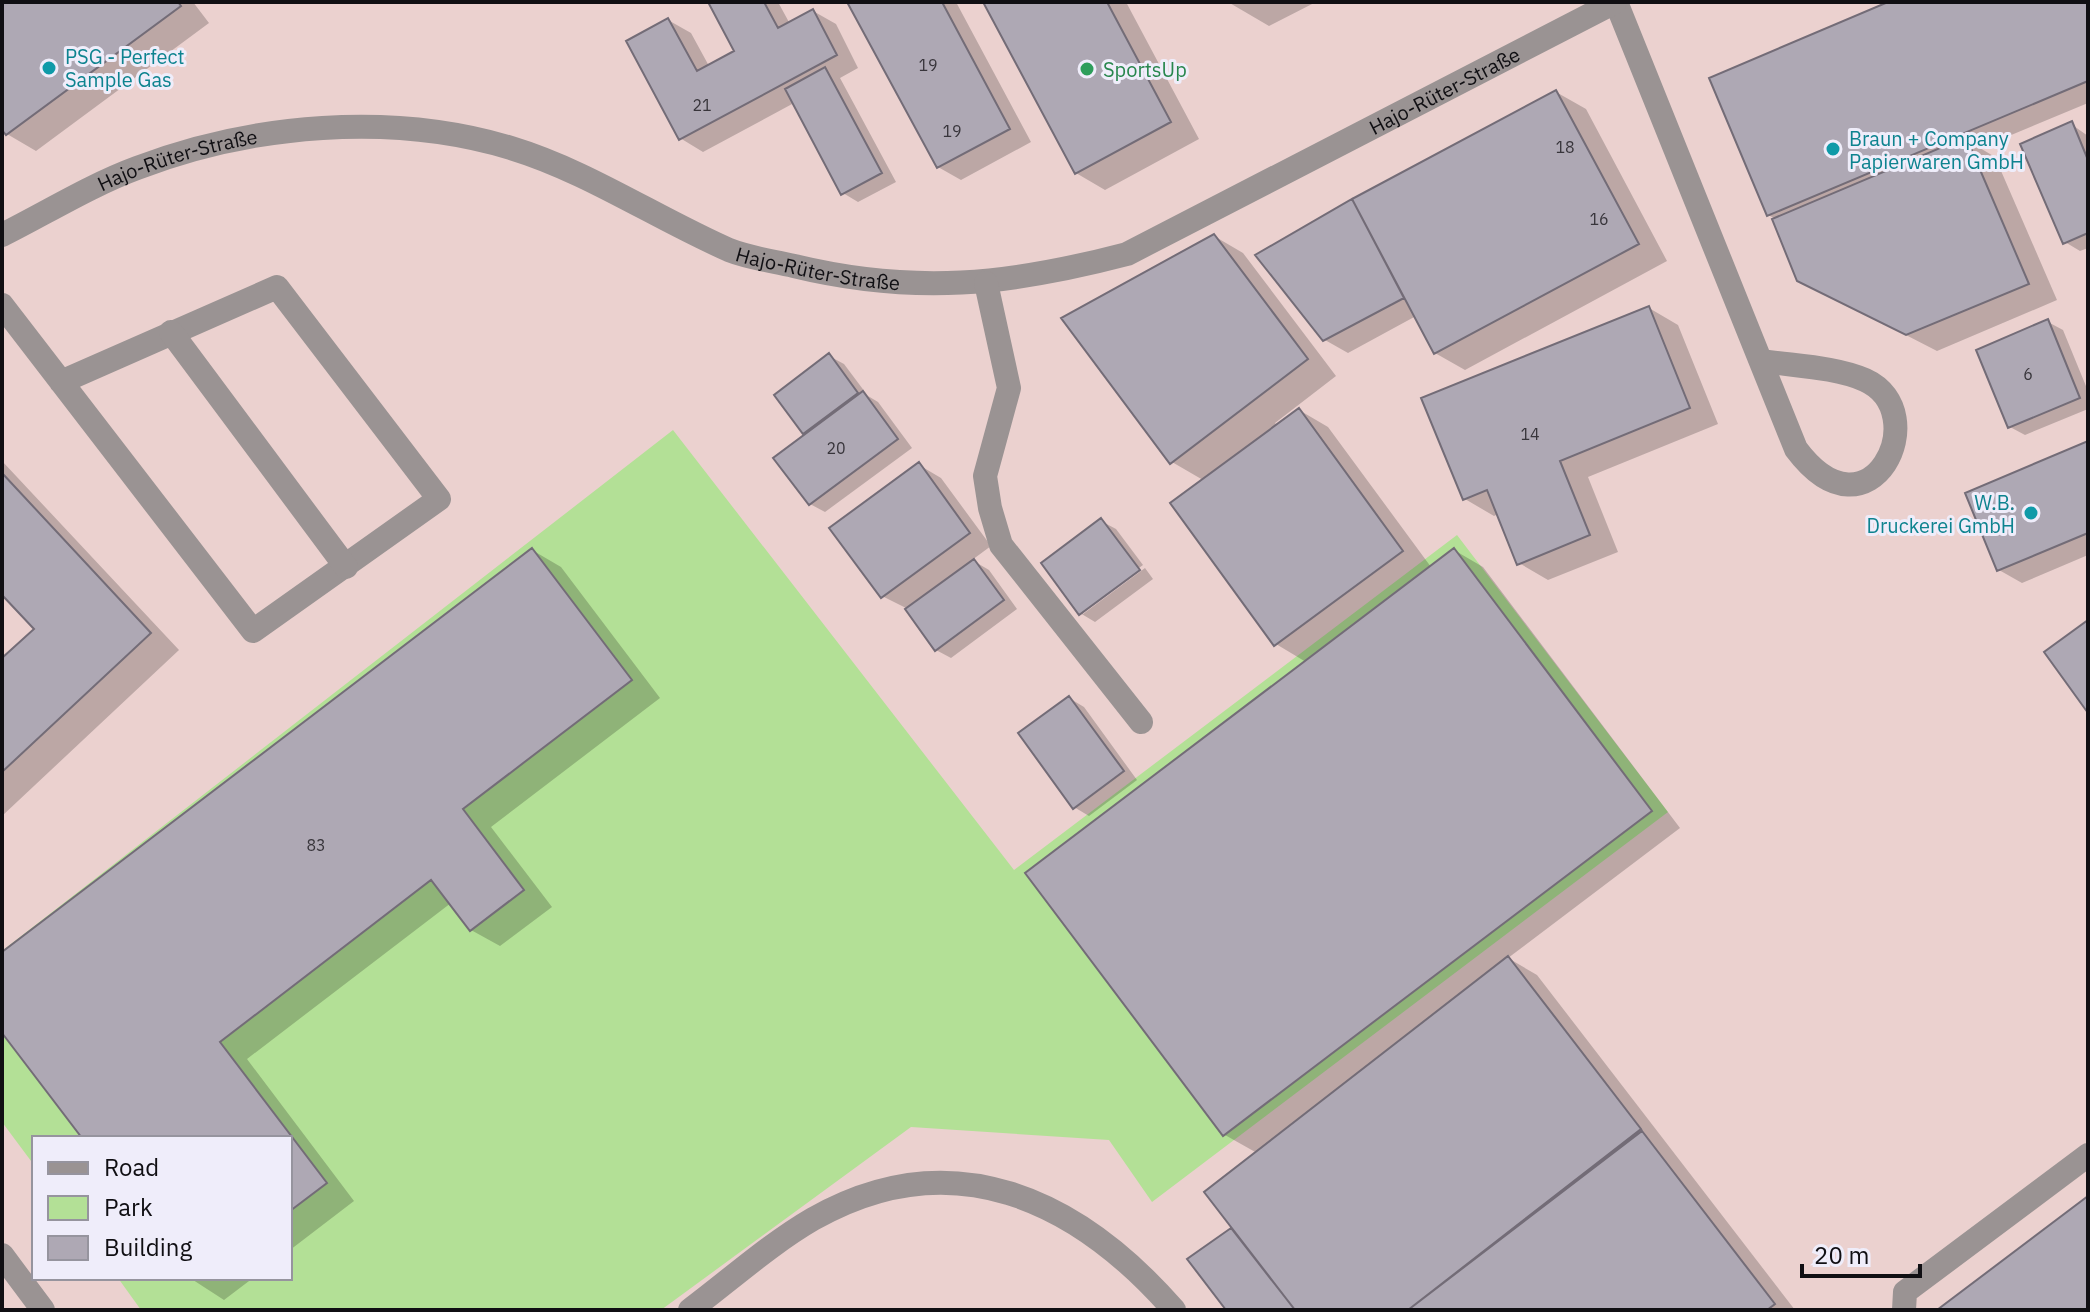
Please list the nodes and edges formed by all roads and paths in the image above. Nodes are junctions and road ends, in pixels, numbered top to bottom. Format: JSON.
{"nodes":[{"id":1,"x":1616,"y":2,"type":"edge"},
{"id":2,"x":2,"y":235,"type":"edge"},
{"id":3,"x":986,"y":283,"type":"junction"},
{"id":4,"x":2,"y":305,"type":"edge"},
{"id":5,"x":171,"y":332,"type":"junction"},
{"id":6,"x":1763,"y":361,"type":"junction"},
{"id":7,"x":61,"y":382,"type":"junction"},
{"id":8,"x":346,"y":567,"type":"junction"},
{"id":9,"x":1141,"y":722,"type":"dead end"},
{"id":10,"x":2088,"y":1155,"type":"edge"},
{"id":11,"x":2,"y":1255,"type":"edge"},
{"id":12,"x":43,"y":1310,"type":"edge"},
{"id":13,"x":690,"y":1310,"type":"edge"},
{"id":14,"x":1174,"y":1310,"type":"edge"},
{"id":15,"x":1904,"y":1310,"type":"edge"}],
"edges":[{"from":1,"to":3,"type":"street","name":"Hajo-Rüter-Straße"},
{"from":1,"to":6,"type":"street","name":"Hajo-Rüter-Straße"},
{"from":2,"to":3,"type":"street","name":"Hajo-Rüter-Straße"},
{"from":3,"to":9,"type":"street"},
{"from":4,"to":7,"type":"street"},
{"from":5,"to":7,"type":"street"},
{"from":5,"to":8,"type":"street"},
{"from":5,"to":8,"type":"street"},
{"from":6,"to":6,"type":"street","name":"Hajo-Rüter-Straße"},
{"from":7,"to":8,"type":"street"},
{"from":10,"to":15,"type":"street"},
{"from":11,"to":12,"type":"street"},
{"from":13,"to":14,"type":"street"}]}
